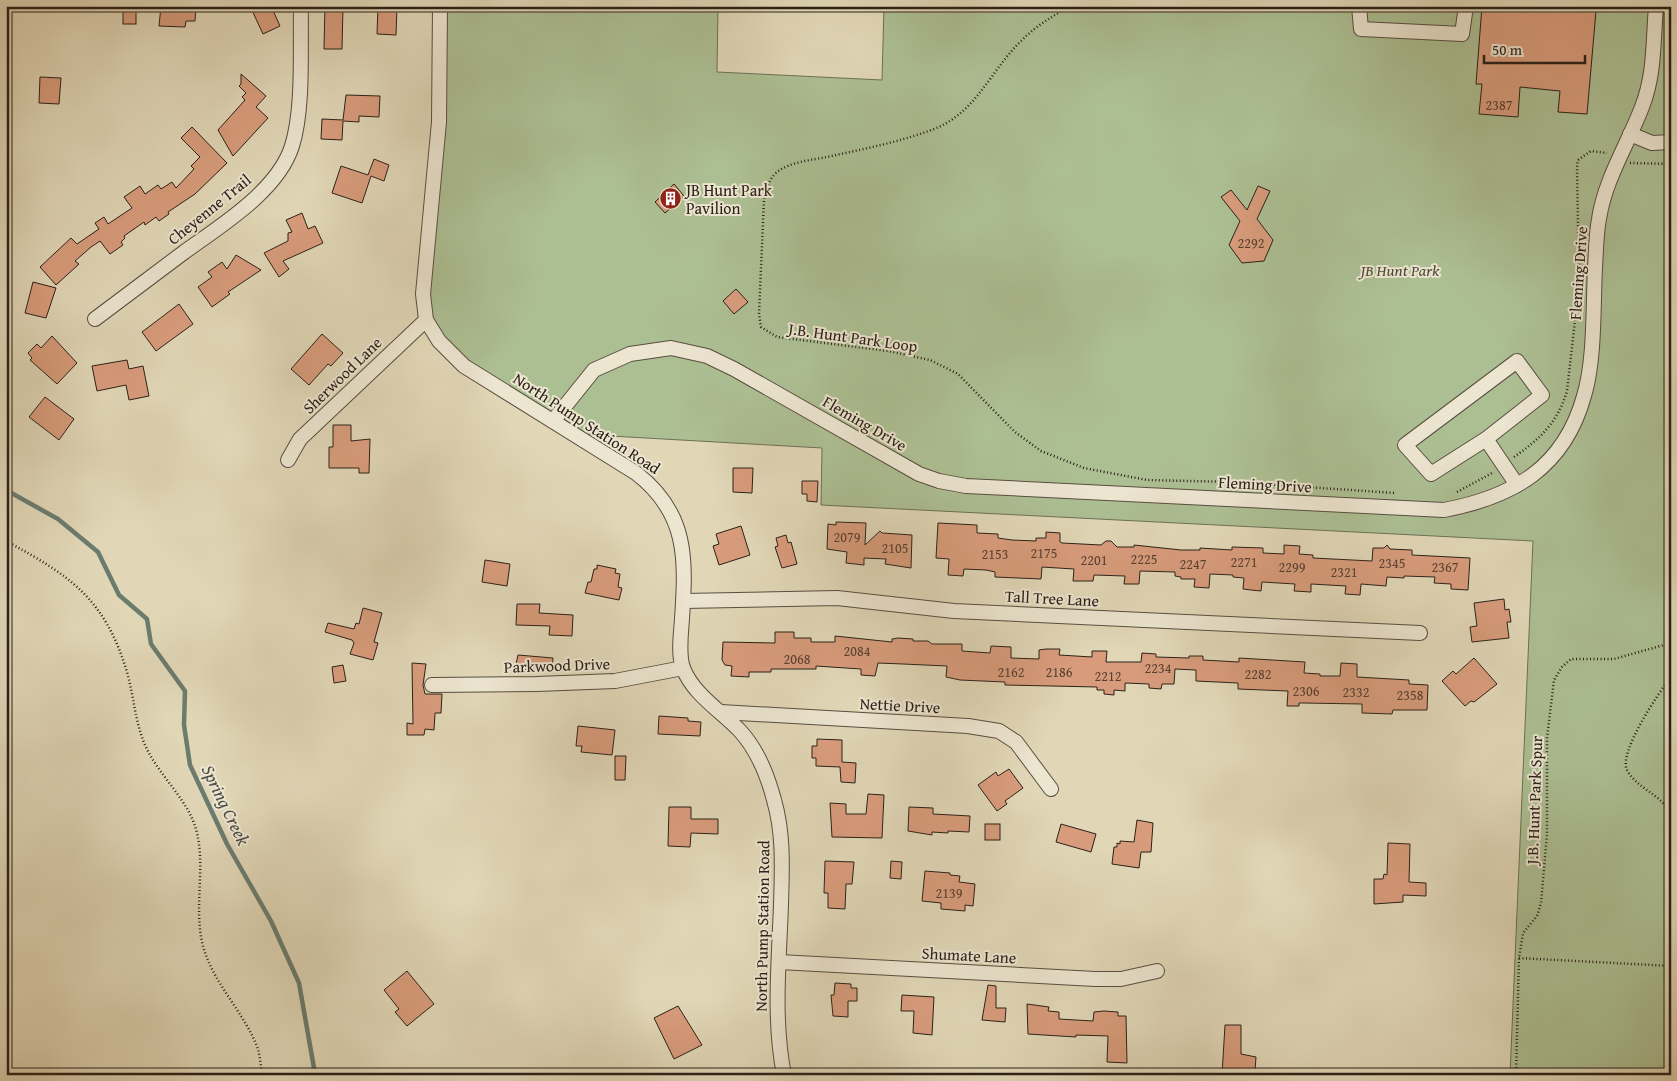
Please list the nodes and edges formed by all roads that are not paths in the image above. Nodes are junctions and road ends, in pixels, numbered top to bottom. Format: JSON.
{"nodes":[{"id":1,"x":301,"y":6,"type":"edge"},
{"id":2,"x":440,"y":6,"type":"edge"},
{"id":3,"x":1359,"y":6,"type":"edge"},
{"id":4,"x":1466,"y":6,"type":"edge"},
{"id":5,"x":1656,"y":6,"type":"edge"},
{"id":6,"x":1630,"y":134,"type":"junction"},
{"id":7,"x":1671,"y":142,"type":"edge"},
{"id":8,"x":95,"y":318,"type":"dead end"},
{"id":9,"x":426,"y":320,"type":"junction"},
{"id":10,"x":553,"y":421,"type":"junction"},
{"id":11,"x":1486,"y":439,"type":"junction"},
{"id":12,"x":288,"y":460,"type":"dead end"},
{"id":13,"x":1517,"y":485,"type":"junction"},
{"id":14,"x":683,"y":601,"type":"junction"},
{"id":15,"x":1420,"y":633,"type":"dead end"},
{"id":16,"x":683,"y":668,"type":"junction"},
{"id":17,"x":432,"y":685,"type":"dead end"},
{"id":18,"x":721,"y":712,"type":"junction"},
{"id":19,"x":1050,"y":789,"type":"dead end"},
{"id":20,"x":779,"y":962,"type":"junction"},
{"id":21,"x":1157,"y":971,"type":"dead end"},
{"id":22,"x":784,"y":1075,"type":"edge"}],
"edges":[{"from":1,"to":8,"type":"street","name":"Cheyenne Trail"},
{"from":2,"to":9,"type":"street","name":"North Pump Station Road"},
{"from":3,"to":4,"type":"street"},
{"from":5,"to":6,"type":"street","name":"Fleming Drive"},
{"from":6,"to":7,"type":"street"},
{"from":6,"to":13,"type":"street","name":"Fleming Drive"},
{"from":9,"to":10,"type":"street","name":"North Pump Station Road"},
{"from":9,"to":12,"type":"street","name":"Sherwood Lane"},
{"from":10,"to":13,"type":"street","name":"Fleming Drive"},
{"from":10,"to":14,"type":"street","name":"North Pump Station Road"},
{"from":11,"to":11,"type":"street"},
{"from":11,"to":13,"type":"street"},
{"from":14,"to":15,"type":"street","name":"Tall Tree Lane"},
{"from":14,"to":16,"type":"street","name":"North Pump Station Road"},
{"from":16,"to":17,"type":"street","name":"Parkwood Drive"},
{"from":16,"to":18,"type":"street","name":"North Pump Station Road"},
{"from":18,"to":19,"type":"street","name":"Nettie Drive"},
{"from":18,"to":20,"type":"street","name":"North Pump Station Road"},
{"from":20,"to":21,"type":"street","name":"Shumate Lane"},
{"from":20,"to":22,"type":"street","name":"North Pump Station Road"}]}
